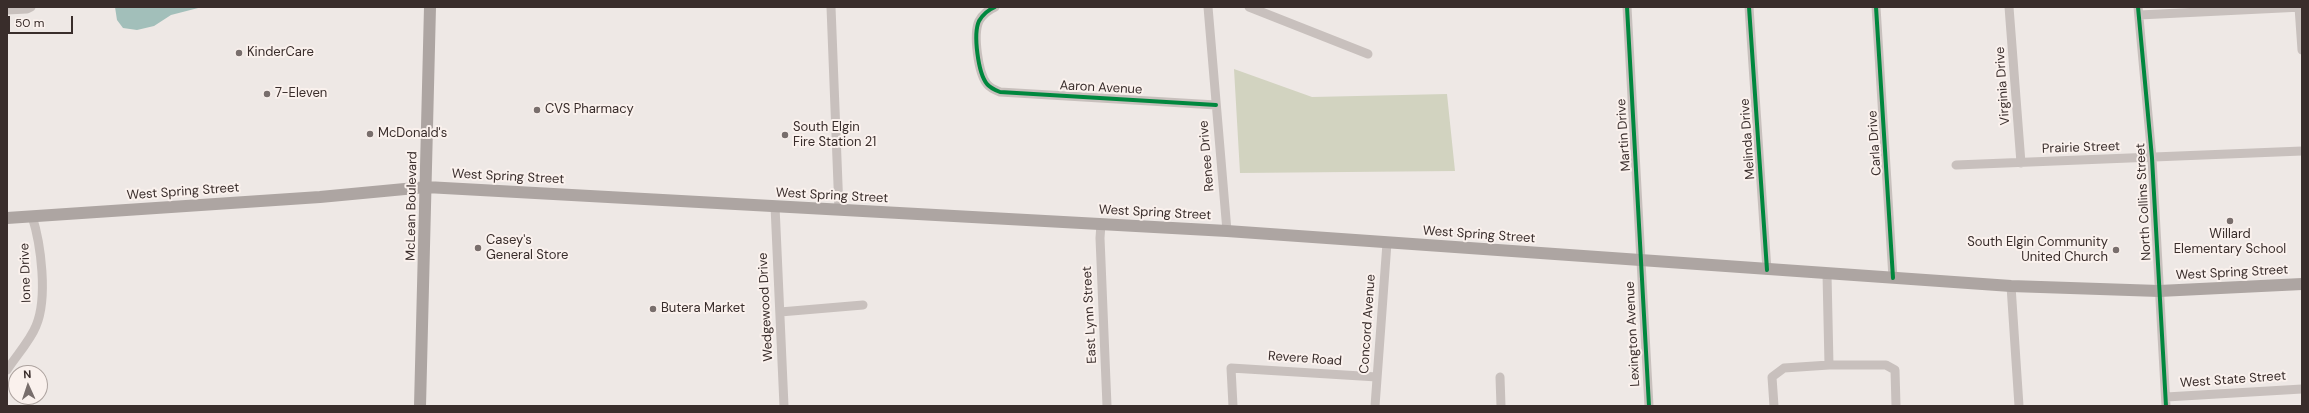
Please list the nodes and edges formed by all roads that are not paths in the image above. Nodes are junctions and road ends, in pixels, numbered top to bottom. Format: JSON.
{"nodes":[{"id":1,"x":31,"y":7,"type":"edge"},
{"id":2,"x":430,"y":7,"type":"edge"},
{"id":3,"x":831,"y":7,"type":"edge"},
{"id":4,"x":995,"y":7,"type":"edge"},
{"id":5,"x":1208,"y":7,"type":"edge"},
{"id":6,"x":1249,"y":7,"type":"edge"},
{"id":7,"x":1626,"y":7,"type":"edge"},
{"id":8,"x":1749,"y":7,"type":"edge"},
{"id":9,"x":1876,"y":7,"type":"edge"},
{"id":10,"x":2010,"y":7,"type":"edge"},
{"id":11,"x":2299,"y":7,"type":"edge"},
{"id":12,"x":2302,"y":7,"type":"edge"},
{"id":13,"x":7,"y":10,"type":"edge"},
{"id":14,"x":2139,"y":11,"type":"edge"},
{"id":15,"x":2302,"y":50,"type":"edge"},
{"id":16,"x":1368,"y":54,"type":"dead end"},
{"id":17,"x":1216,"y":105,"type":"junction"},
{"id":18,"x":2302,"y":151,"type":"edge"},
{"id":19,"x":2152,"y":158,"type":"junction"},
{"id":20,"x":2021,"y":163,"type":"junction"},
{"id":21,"x":1956,"y":165,"type":"dead end"},
{"id":22,"x":426,"y":187,"type":"junction"},
{"id":23,"x":774,"y":206,"type":"junction"},
{"id":24,"x":839,"y":210,"type":"junction"},
{"id":25,"x":32,"y":216,"type":"junction"},
{"id":26,"x":7,"y":218,"type":"edge"},
{"id":27,"x":1101,"y":224,"type":"junction"},
{"id":28,"x":1227,"y":231,"type":"junction"},
{"id":29,"x":1387,"y":243,"type":"junction"},
{"id":30,"x":1642,"y":261,"type":"junction"},
{"id":31,"x":1766,"y":270,"type":"junction"},
{"id":32,"x":1827,"y":274,"type":"junction"},
{"id":33,"x":1893,"y":278,"type":"junction"},
{"id":34,"x":2302,"y":284,"type":"edge"},
{"id":35,"x":2011,"y":286,"type":"junction"},
{"id":36,"x":2159,"y":291,"type":"junction"},
{"id":37,"x":863,"y":306,"type":"dead end"},
{"id":38,"x":780,"y":312,"type":"junction"},
{"id":39,"x":1829,"y":365,"type":"junction"},
{"id":40,"x":7,"y":370,"type":"edge"},
{"id":41,"x":1377,"y":377,"type":"junction"},
{"id":42,"x":1500,"y":377,"type":"dead end"},
{"id":43,"x":2302,"y":388,"type":"edge"},
{"id":44,"x":2166,"y":402,"type":"edge"},
{"id":45,"x":420,"y":406,"type":"edge"},
{"id":46,"x":784,"y":406,"type":"edge"},
{"id":47,"x":1107,"y":406,"type":"edge"},
{"id":48,"x":1233,"y":406,"type":"edge"},
{"id":49,"x":1376,"y":406,"type":"edge"},
{"id":50,"x":1501,"y":406,"type":"edge"},
{"id":51,"x":1649,"y":406,"type":"edge"},
{"id":52,"x":1774,"y":406,"type":"edge"},
{"id":53,"x":1896,"y":406,"type":"edge"},
{"id":54,"x":2019,"y":406,"type":"edge"}],
"edges":[{"from":1,"to":13,"type":"street"},
{"from":2,"to":22,"type":"main road","name":"McLean Boulevard"},
{"from":3,"to":24,"type":"street"},
{"from":4,"to":17,"type":"street","name":"Aaron Avenue"},
{"from":5,"to":17,"type":"street","name":"Renee Drive"},
{"from":6,"to":16,"type":"street"},
{"from":7,"to":30,"type":"street","name":"Martin Drive"},
{"from":8,"to":31,"type":"street","name":"Melinda Drive"},
{"from":9,"to":33,"type":"street","name":"Carla Drive"},
{"from":10,"to":20,"type":"street","name":"Virginia Drive"},
{"from":11,"to":12,"type":"street"},
{"from":11,"to":14,"type":"street"},
{"from":11,"to":15,"type":"street"},
{"from":14,"to":19,"type":"street","name":"North Collins Street"},
{"from":17,"to":28,"type":"street","name":"Renee Drive"},
{"from":18,"to":19,"type":"street","name":"Prairie Street"},
{"from":19,"to":20,"type":"street","name":"Prairie Street"},
{"from":19,"to":36,"type":"street","name":"North Collins Street"},
{"from":20,"to":21,"type":"street","name":"Prairie Street"},
{"from":22,"to":23,"type":"main road","name":"West Spring Street"},
{"from":22,"to":25,"type":"main road","name":"West Spring Street"},
{"from":22,"to":45,"type":"main road","name":"McLean Boulevard"},
{"from":23,"to":24,"type":"main road","name":"West Spring Street"},
{"from":23,"to":38,"type":"street","name":"Wedgewood Drive"},
{"from":24,"to":27,"type":"main road","name":"West Spring Street"},
{"from":25,"to":26,"type":"main road","name":"West Spring Street"},
{"from":25,"to":40,"type":"street","name":"Ione Drive"},
{"from":27,"to":28,"type":"main road","name":"West Spring Street"},
{"from":27,"to":47,"type":"street","name":"East Lynn Street"},
{"from":28,"to":29,"type":"main road","name":"West Spring Street"},
{"from":29,"to":30,"type":"main road","name":"West Spring Street"},
{"from":29,"to":41,"type":"street","name":"Concord Avenue"},
{"from":30,"to":31,"type":"main road","name":"West Spring Street"},
{"from":30,"to":51,"type":"street","name":"Lexington Avenue"},
{"from":31,"to":32,"type":"main road","name":"West Spring Street"},
{"from":32,"to":33,"type":"main road","name":"West Spring Street"},
{"from":32,"to":39,"type":"street"},
{"from":33,"to":35,"type":"main road","name":"West Spring Street"},
{"from":34,"to":36,"type":"main road","name":"West Spring Street"},
{"from":35,"to":36,"type":"main road","name":"West Spring Street"},
{"from":35,"to":54,"type":"street"},
{"from":36,"to":44,"type":"street","name":"North Collins Street"},
{"from":37,"to":38,"type":"street"},
{"from":38,"to":46,"type":"street","name":"Wedgewood Drive"},
{"from":39,"to":52,"type":"street"},
{"from":39,"to":53,"type":"street"},
{"from":41,"to":48,"type":"street","name":"Revere Road"},
{"from":41,"to":49,"type":"street","name":"Concord Avenue"},
{"from":42,"to":50,"type":"street"},
{"from":43,"to":44,"type":"street","name":"West State Street"}]}
